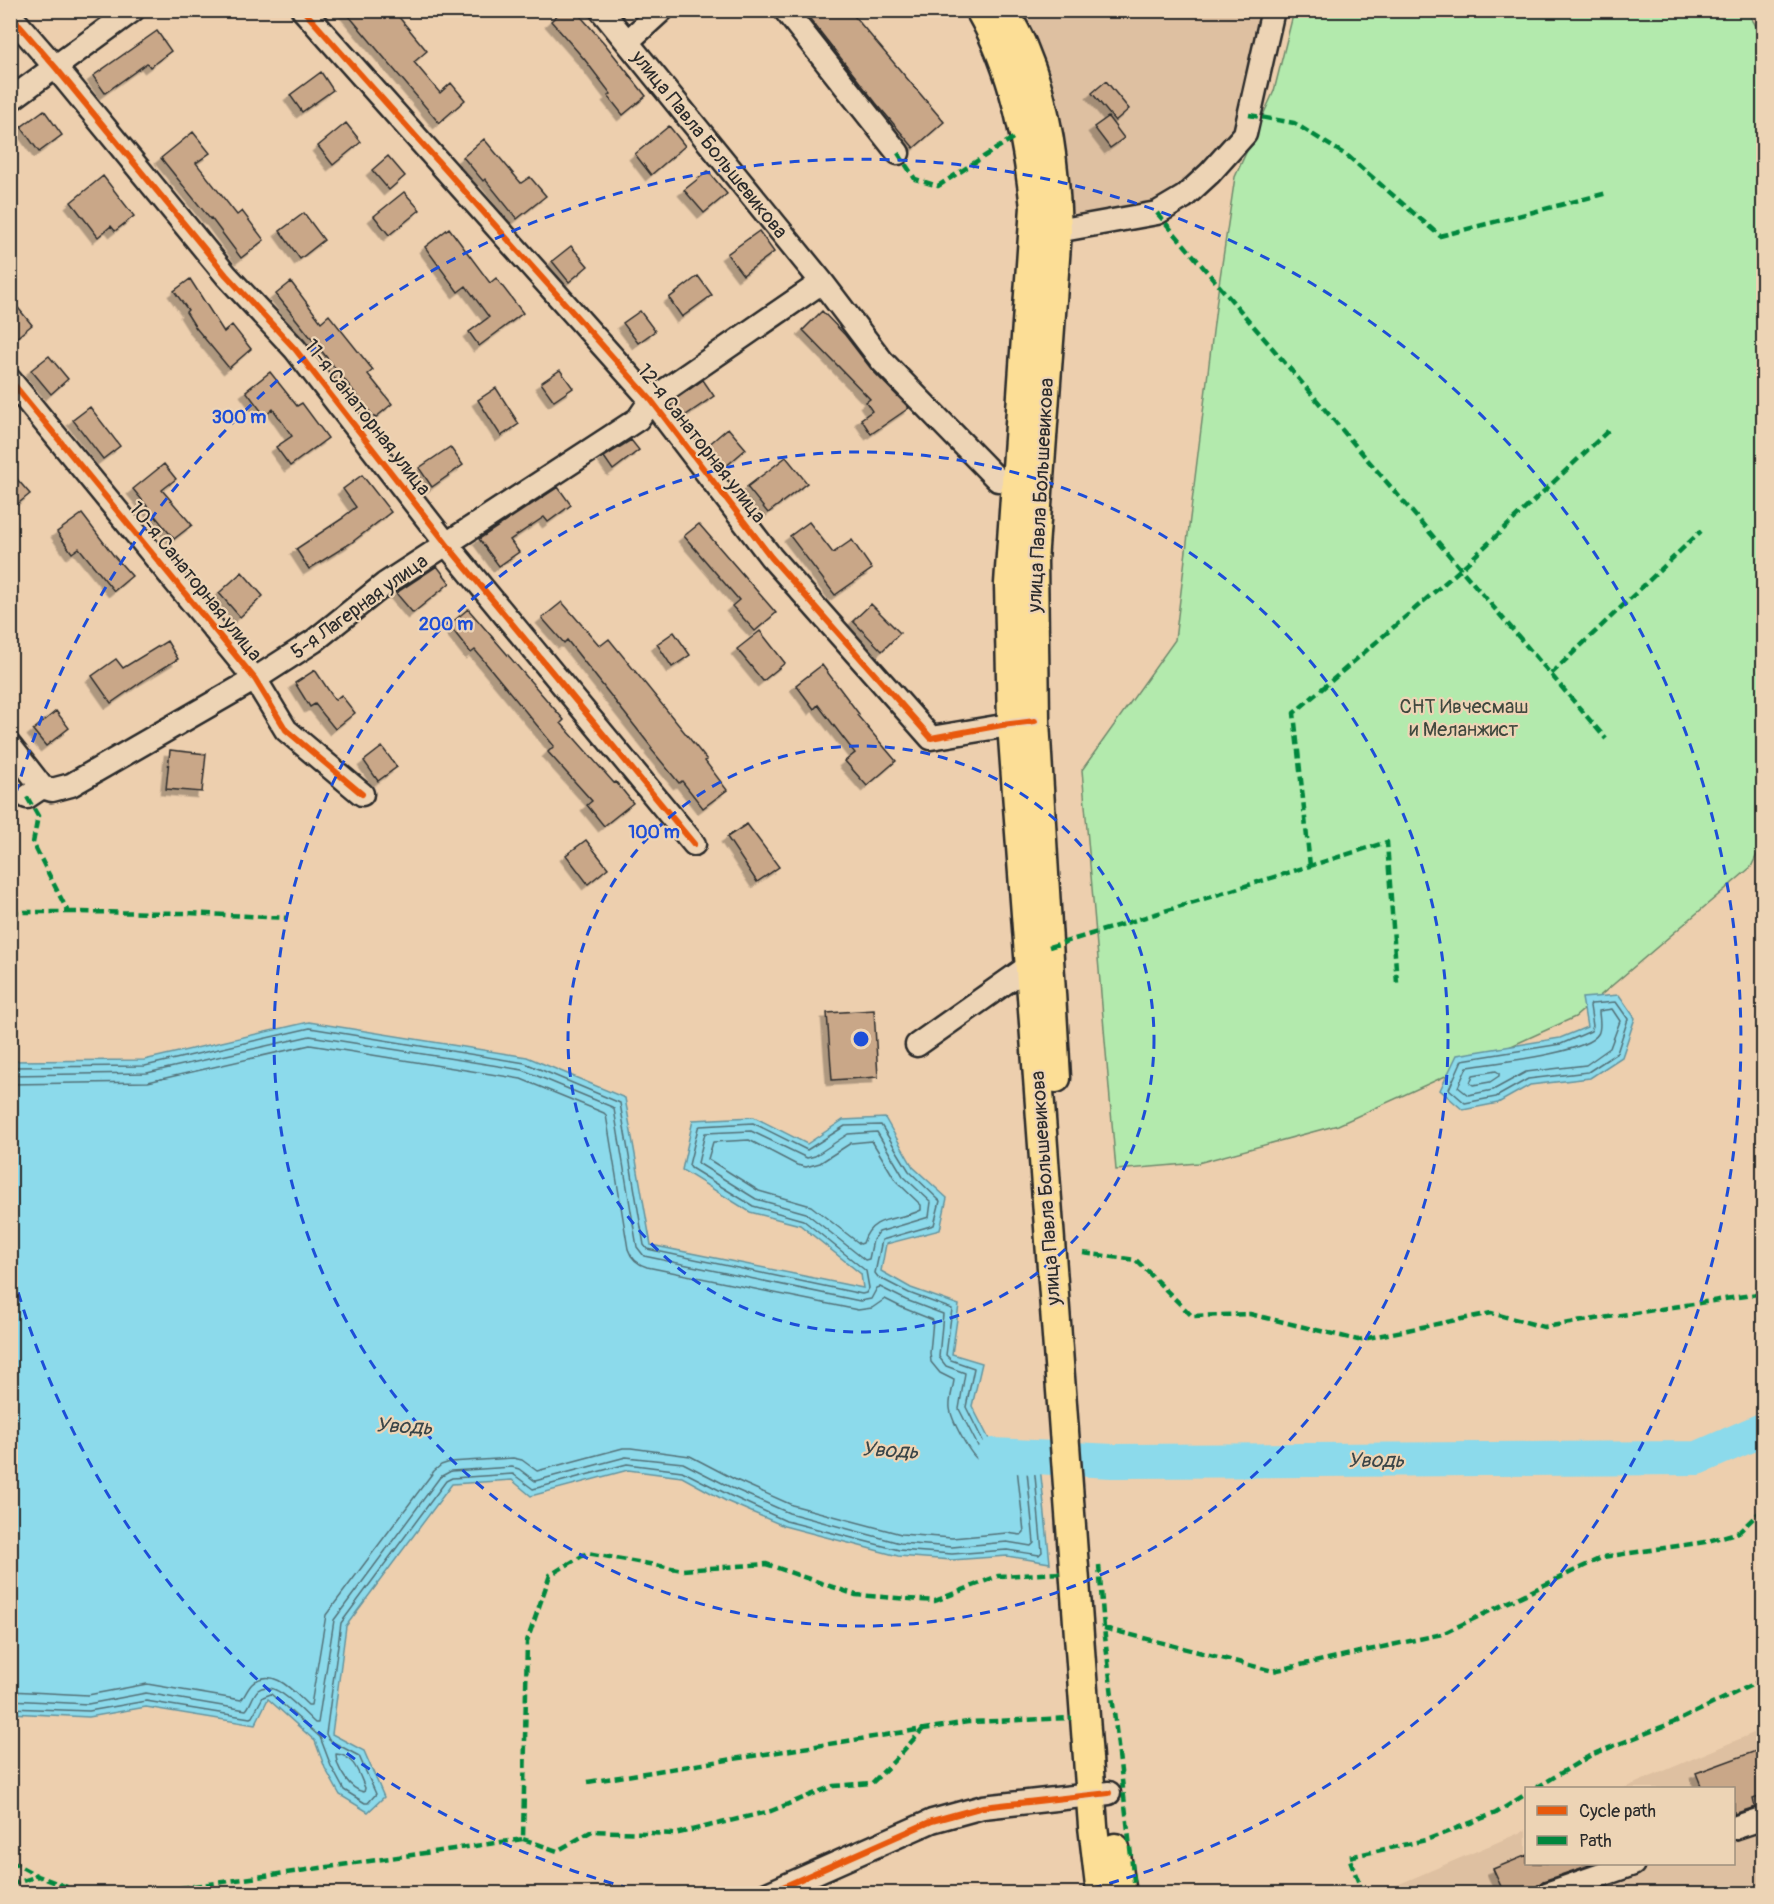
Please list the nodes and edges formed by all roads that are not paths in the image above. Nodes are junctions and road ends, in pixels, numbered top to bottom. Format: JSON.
{"nodes":[{"id":1,"x":133,"y":10,"type":"edge"},
{"id":2,"x":303,"y":10,"type":"edge"},
{"id":3,"x":601,"y":10,"type":"edge"},
{"id":4,"x":662,"y":10,"type":"edge"},
{"id":5,"x":785,"y":10,"type":"edge"},
{"id":6,"x":980,"y":10,"type":"edge"},
{"id":7,"x":1004,"y":10,"type":"edge"},
{"id":8,"x":1273,"y":10,"type":"edge"},
{"id":9,"x":10,"y":15,"type":"edge"},
{"id":10,"x":627,"y":42,"type":"junction"},
{"id":11,"x":56,"y":68,"type":"junction"},
{"id":12,"x":10,"y":100,"type":"edge"},
{"id":13,"x":898,"y":153,"type":"dead end"},
{"id":14,"x":1056,"y":231,"type":"junction"},
{"id":15,"x":822,"y":282,"type":"junction"},
{"id":16,"x":10,"y":380,"type":"edge"},
{"id":17,"x":651,"y":400,"type":"junction"},
{"id":18,"x":1016,"y":481,"type":"junction"},
{"id":19,"x":446,"y":544,"type":"junction"},
{"id":20,"x":255,"y":680,"type":"junction"},
{"id":21,"x":1023,"y":723,"type":"junction"},
{"id":22,"x":10,"y":746,"type":"edge"},
{"id":23,"x":362,"y":794,"type":"dead end"},
{"id":24,"x":694,"y":844,"type":"dead end"},
{"id":25,"x":1029,"y":966,"type":"junction"},
{"id":26,"x":917,"y":1046,"type":"dead end"},
{"id":27,"x":1067,"y":1386,"type":"junction"},
{"id":28,"x":1100,"y":1795,"type":"junction"},
{"id":29,"x":1764,"y":1818,"type":"edge"},
{"id":30,"x":1735,"y":1828,"type":"edge"},
{"id":31,"x":1627,"y":1865,"type":"edge"},
{"id":32,"x":767,"y":1893,"type":"edge"},
{"id":33,"x":1101,"y":1893,"type":"edge"},
{"id":34,"x":1122,"y":1893,"type":"edge"},
{"id":35,"x":1547,"y":1893,"type":"edge"}],
"edges":[{"from":1,"to":11,"type":"street"},
{"from":2,"to":17,"type":"street","name":"12-я Санаторная улица"},
{"from":3,"to":10,"type":"street","name":"улица Павла Большевикова"},
{"from":4,"to":10,"type":"street"},
{"from":5,"to":13,"type":"street"},
{"from":6,"to":18,"type":"main road","name":"улица Павла Большевикова"},
{"from":7,"to":14,"type":"main road","name":"улица Павла Большевикова"},
{"from":8,"to":14,"type":"street"},
{"from":9,"to":11,"type":"street","name":"11-я Санаторная улица"},
{"from":10,"to":15,"type":"street","name":"улица Павла Большевикова"},
{"from":11,"to":12,"type":"street"},
{"from":11,"to":19,"type":"street","name":"11-я Санаторная улица"},
{"from":14,"to":21,"type":"main road","name":"улица Павла Большевикова"},
{"from":15,"to":17,"type":"street","name":"5-я Лагерная улица"},
{"from":15,"to":18,"type":"street","name":"улица Павла Большевикова"},
{"from":16,"to":20,"type":"street","name":"10-я Санаторная улица"},
{"from":17,"to":19,"type":"street","name":"5-я Лагерная улица"},
{"from":17,"to":21,"type":"street","name":"12-я Санаторная улица"},
{"from":18,"to":21,"type":"main road","name":"улица Павла Большевикова"},
{"from":19,"to":20,"type":"street","name":"5-я Лагерная улица"},
{"from":19,"to":24,"type":"street","name":"11-я Санаторная улица"},
{"from":20,"to":22,"type":"street","name":"5-я Лагерная улица"},
{"from":20,"to":23,"type":"street","name":"10-я Санаторная улица"},
{"from":21,"to":25,"type":"main road","name":"улица Павла Большевикова"},
{"from":21,"to":27,"type":"main road","name":"улица Павла Большевикова"},
{"from":25,"to":26,"type":"street"},
{"from":25,"to":27,"type":"main road","name":"улица Павла Большевикова"},
{"from":27,"to":28,"type":"main road"},
{"from":28,"to":32,"type":"street"},
{"from":28,"to":33,"type":"main road"},
{"from":28,"to":34,"type":"main road"},
{"from":29,"to":30,"type":"street"},
{"from":31,"to":35,"type":"street"}]}
